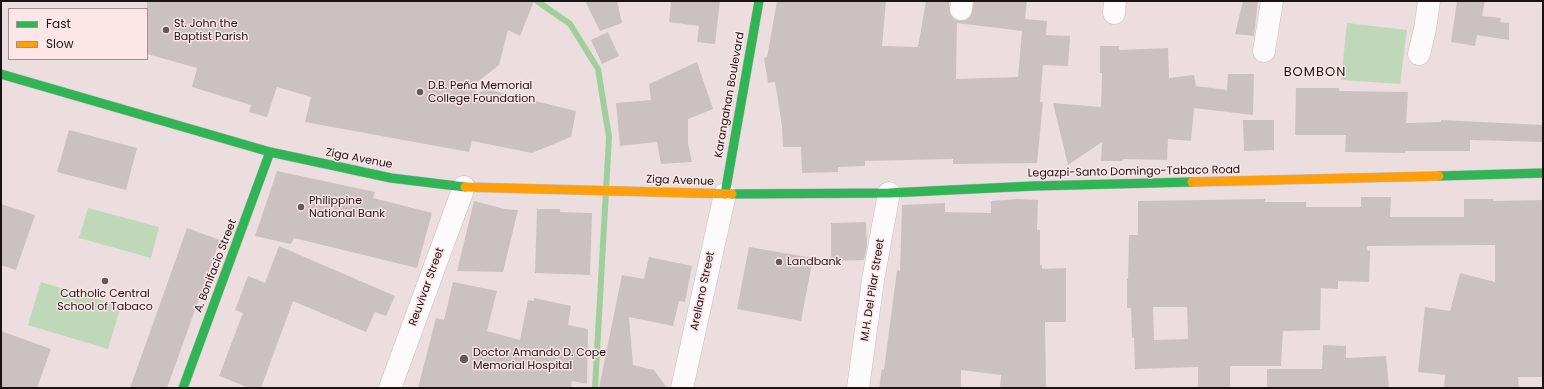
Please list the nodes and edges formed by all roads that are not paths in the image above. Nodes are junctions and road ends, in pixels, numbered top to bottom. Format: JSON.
{"nodes":[{"id":1,"x":759,"y":1,"type":"edge"},
{"id":2,"x":1272,"y":1,"type":"edge"},
{"id":3,"x":1429,"y":1,"type":"edge"},
{"id":4,"x":1264,"y":51,"type":"dead end"},
{"id":5,"x":1419,"y":54,"type":"dead end"},
{"id":6,"x":1,"y":74,"type":"edge"},
{"id":7,"x":270,"y":152,"type":"junction"},
{"id":8,"x":1543,"y":174,"type":"edge"},
{"id":9,"x":464,"y":187,"type":"junction"},
{"id":10,"x":888,"y":193,"type":"junction"},
{"id":11,"x":725,"y":194,"type":"junction"},
{"id":12,"x":183,"y":388,"type":"edge"},
{"id":13,"x":390,"y":388,"type":"edge"},
{"id":14,"x":682,"y":388,"type":"edge"},
{"id":15,"x":858,"y":388,"type":"edge"}],
"edges":[{"from":1,"to":11,"type":"main road","name":"Karangahan Boulevard"},
{"from":2,"to":4,"type":"street"},
{"from":3,"to":5,"type":"street"},
{"from":6,"to":7,"type":"main road","name":"Ziga Avenue"},
{"from":7,"to":9,"type":"main road","name":"Ziga Avenue"},
{"from":7,"to":12,"type":"main road","name":"A. Bonifacio Street"},
{"from":8,"to":10,"type":"main road","name":"Legazpi-Santo Domingo-Tabaco Road"},
{"from":9,"to":11,"type":"main road","name":"Ziga Avenue"},
{"from":9,"to":13,"type":"street","name":"Reuvivar Street"},
{"from":10,"to":11,"type":"main road","name":"Legazpi-Santo Domingo-Tabaco Road"},
{"from":10,"to":15,"type":"street","name":"M.H. Del Pilar Street"},
{"from":11,"to":14,"type":"street","name":"Arellano Street"}]}
